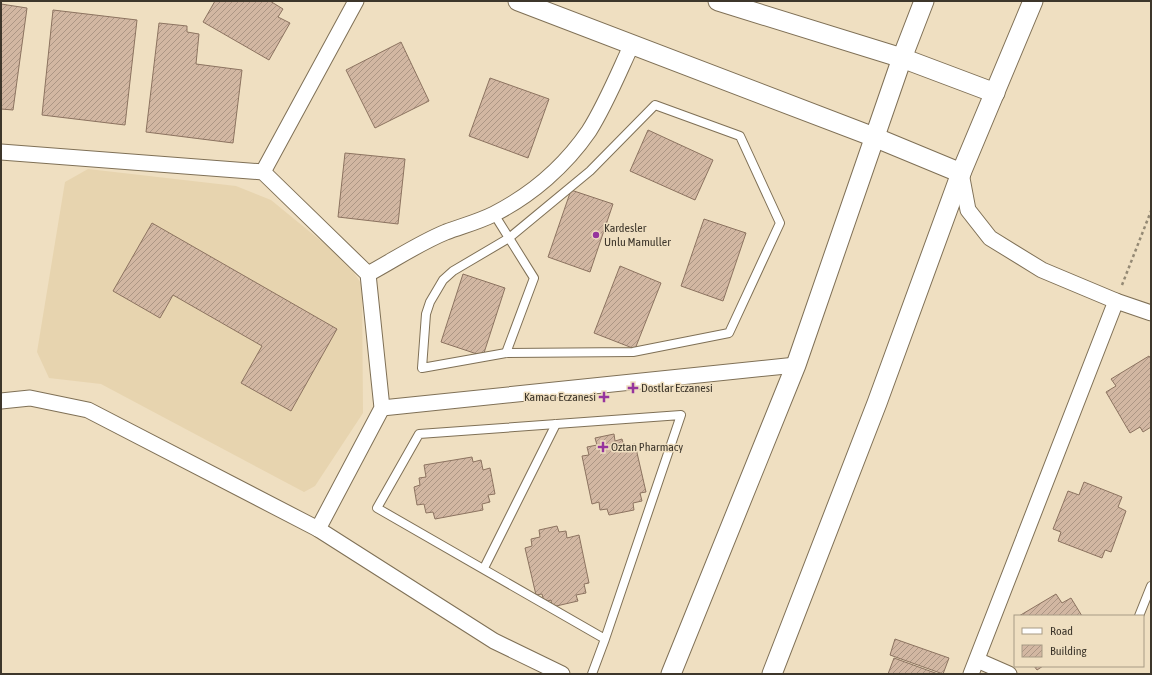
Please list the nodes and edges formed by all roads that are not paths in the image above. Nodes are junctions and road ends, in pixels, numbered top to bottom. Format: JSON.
{"nodes":[{"id":1,"x":356,"y":1,"type":"edge"},
{"id":2,"x":518,"y":1,"type":"edge"},
{"id":3,"x":718,"y":1,"type":"edge"},
{"id":4,"x":924,"y":1,"type":"edge"},
{"id":5,"x":1033,"y":1,"type":"edge"},
{"id":6,"x":632,"y":44,"type":"junction"},
{"id":7,"x":902,"y":58,"type":"junction"},
{"id":8,"x":995,"y":93,"type":"junction"},
{"id":9,"x":874,"y":137,"type":"junction"},
{"id":10,"x":1,"y":152,"type":"edge"},
{"id":11,"x":263,"y":172,"type":"junction"},
{"id":12,"x":960,"y":174,"type":"junction"},
{"id":13,"x":494,"y":214,"type":"junction"},
{"id":14,"x":509,"y":238,"type":"junction"},
{"id":15,"x":368,"y":274,"type":"junction"},
{"id":16,"x":1116,"y":301,"type":"junction"},
{"id":17,"x":1151,"y":313,"type":"edge"},
{"id":18,"x":506,"y":353,"type":"junction"},
{"id":19,"x":796,"y":365,"type":"junction"},
{"id":20,"x":1,"y":401,"type":"edge"},
{"id":21,"x":382,"y":408,"type":"junction"},
{"id":22,"x":556,"y":424,"type":"junction"},
{"id":23,"x":318,"y":529,"type":"junction"},
{"id":24,"x":484,"y":568,"type":"junction"},
{"id":25,"x":1151,"y":586,"type":"edge"},
{"id":26,"x":1139,"y":615,"type":"edge"},
{"id":27,"x":605,"y":639,"type":"junction"},
{"id":28,"x":974,"y":667,"type":"edge"},
{"id":29,"x":562,"y":674,"type":"edge"},
{"id":30,"x":592,"y":674,"type":"edge"},
{"id":31,"x":671,"y":674,"type":"edge"},
{"id":32,"x":772,"y":674,"type":"edge"},
{"id":33,"x":1009,"y":674,"type":"edge"}],
"edges":[{"from":1,"to":11,"type":"street"},
{"from":2,"to":6,"type":"street"},
{"from":3,"to":7,"type":"street"},
{"from":4,"to":7,"type":"street"},
{"from":5,"to":8,"type":"street"},
{"from":6,"to":9,"type":"street"},
{"from":6,"to":13,"type":"street"},
{"from":7,"to":8,"type":"street"},
{"from":7,"to":9,"type":"street"},
{"from":8,"to":12,"type":"street"},
{"from":9,"to":12,"type":"street"},
{"from":9,"to":19,"type":"street"},
{"from":10,"to":11,"type":"street"},
{"from":11,"to":15,"type":"street"},
{"from":12,"to":16,"type":"street"},
{"from":12,"to":32,"type":"street"},
{"from":13,"to":14,"type":"lane"},
{"from":13,"to":15,"type":"street"},
{"from":14,"to":18,"type":"lane"},
{"from":14,"to":18,"type":"lane"},
{"from":14,"to":18,"type":"lane"},
{"from":15,"to":21,"type":"street"},
{"from":16,"to":17,"type":"street"},
{"from":16,"to":28,"type":"street"},
{"from":19,"to":21,"type":"street"},
{"from":19,"to":31,"type":"street"},
{"from":20,"to":23,"type":"street"},
{"from":21,"to":23,"type":"street"},
{"from":22,"to":24,"type":"lane"},
{"from":22,"to":24,"type":"lane"},
{"from":22,"to":27,"type":"lane"},
{"from":23,"to":29,"type":"street"},
{"from":24,"to":27,"type":"lane"},
{"from":25,"to":26,"type":"lane"},
{"from":27,"to":30,"type":"lane"},
{"from":28,"to":33,"type":"street"}]}
